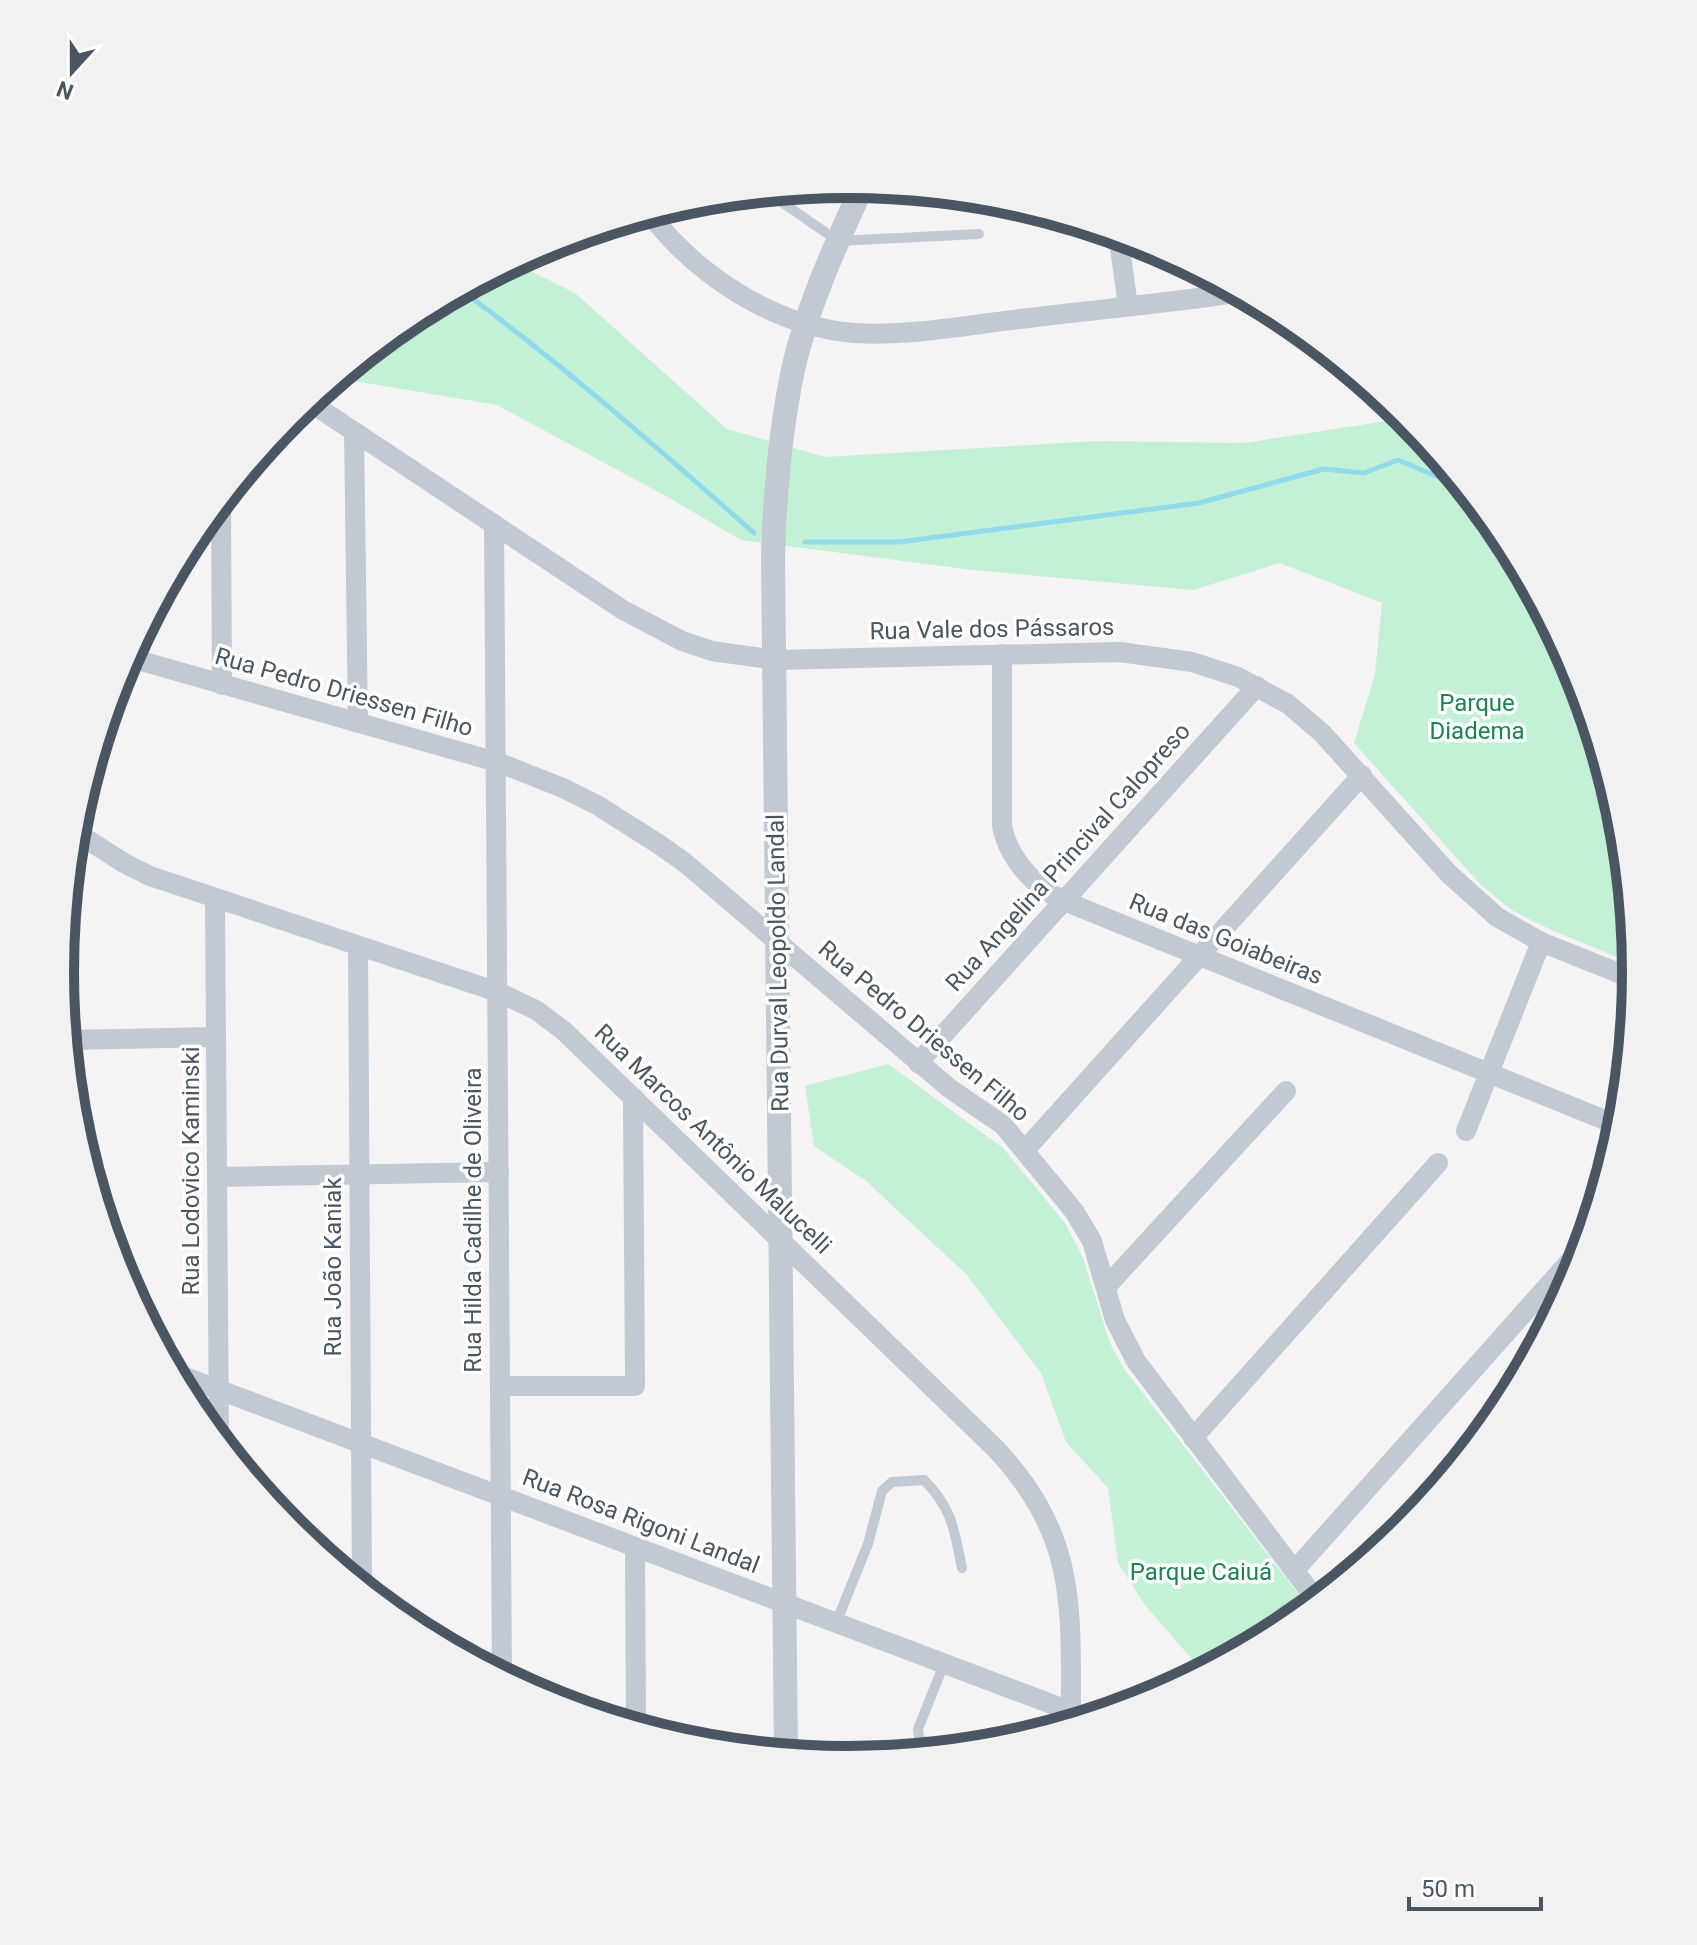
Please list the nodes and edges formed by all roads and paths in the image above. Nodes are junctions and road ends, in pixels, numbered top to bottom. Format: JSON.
{"nodes":[{"id":1,"x":857,"y":198,"type":"edge"},
{"id":2,"x":781,"y":202,"type":"edge"},
{"id":3,"x":657,"y":222,"type":"edge"},
{"id":4,"x":979,"y":234,"type":"dead end"},
{"id":5,"x":838,"y":241,"type":"junction"},
{"id":6,"x":1120,"y":248,"type":"edge"},
{"id":7,"x":1222,"y":294,"type":"edge"},
{"id":8,"x":1128,"y":306,"type":"junction"},
{"id":9,"x":806,"y":325,"type":"junction"},
{"id":10,"x":319,"y":408,"type":"edge"},
{"id":11,"x":354,"y":432,"type":"junction"},
{"id":12,"x":221,"y":519,"type":"edge"},
{"id":13,"x":494,"y":524,"type":"junction"},
{"id":14,"x":1002,"y":654,"type":"junction"},
{"id":15,"x":775,"y":660,"type":"junction"},
{"id":16,"x":140,"y":661,"type":"edge"},
{"id":17,"x":222,"y":685,"type":"junction"},
{"id":18,"x":1257,"y":686,"type":"junction"},
{"id":19,"x":358,"y":723,"type":"junction"},
{"id":20,"x":497,"y":762,"type":"junction"},
{"id":21,"x":1362,"y":775,"type":"junction"},
{"id":22,"x":86,"y":839,"type":"edge"},
{"id":23,"x":215,"y":899,"type":"junction"},
{"id":24,"x":1064,"y":901,"type":"junction"},
{"id":25,"x":1541,"y":942,"type":"junction"},
{"id":26,"x":778,"y":943,"type":"junction"},
{"id":27,"x":358,"y":946,"type":"junction"},
{"id":28,"x":1199,"y":956,"type":"junction"},
{"id":29,"x":1623,"y":975,"type":"edge"},
{"id":30,"x":498,"y":992,"type":"junction"},
{"id":31,"x":216,"y":1037,"type":"junction"},
{"id":32,"x":78,"y":1040,"type":"edge"},
{"id":33,"x":918,"y":1063,"type":"junction"},
{"id":34,"x":1489,"y":1073,"type":"junction"},
{"id":35,"x":1286,"y":1091,"type":"dead end"},
{"id":36,"x":633,"y":1097,"type":"junction"},
{"id":37,"x":1608,"y":1121,"type":"edge"},
{"id":38,"x":1466,"y":1131,"type":"dead end"},
{"id":39,"x":1025,"y":1150,"type":"junction"},
{"id":40,"x":1438,"y":1163,"type":"dead end"},
{"id":41,"x":499,"y":1172,"type":"junction"},
{"id":42,"x":358,"y":1175,"type":"junction"},
{"id":43,"x":217,"y":1177,"type":"junction"},
{"id":44,"x":781,"y":1241,"type":"junction"},
{"id":45,"x":1565,"y":1267,"type":"edge"},
{"id":46,"x":1106,"y":1287,"type":"junction"},
{"id":47,"x":190,"y":1379,"type":"edge"},
{"id":48,"x":500,"y":1386,"type":"junction"},
{"id":49,"x":218,"y":1389,"type":"junction"},
{"id":50,"x":219,"y":1422,"type":"edge"},
{"id":51,"x":1193,"y":1438,"type":"junction"},
{"id":52,"x":360,"y":1443,"type":"junction"},
{"id":53,"x":501,"y":1496,"type":"junction"},
{"id":54,"x":635,"y":1547,"type":"junction"},
{"id":55,"x":962,"y":1568,"type":"dead end"},
{"id":56,"x":1294,"y":1571,"type":"junction"},
{"id":57,"x":362,"y":1575,"type":"edge"},
{"id":58,"x":1311,"y":1593,"type":"edge"},
{"id":59,"x":785,"y":1604,"type":"junction"},
{"id":60,"x":836,"y":1623,"type":"junction"},
{"id":61,"x":944,"y":1664,"type":"junction"},
{"id":62,"x":502,"y":1665,"type":"edge"},
{"id":63,"x":1071,"y":1714,"type":"edge"},
{"id":64,"x":1066,"y":1716,"type":"edge"},
{"id":65,"x":636,"y":1717,"type":"edge"},
{"id":66,"x":925,"y":1742,"type":"edge"},
{"id":67,"x":786,"y":1744,"type":"edge"}],
"edges":[{"from":1,"to":5,"type":"street","name":"Rua Durval Leopoldo Landal"},
{"from":2,"to":5,"type":"lane"},
{"from":3,"to":9,"type":"street"},
{"from":4,"to":5,"type":"lane"},
{"from":5,"to":9,"type":"street","name":"Rua Durval Leopoldo Landal"},
{"from":6,"to":8,"type":"street"},
{"from":7,"to":8,"type":"street"},
{"from":8,"to":9,"type":"street"},
{"from":9,"to":15,"type":"street","name":"Rua Durval Leopoldo Landal"},
{"from":10,"to":11,"type":"street","name":"Rua Vale dos Pássaros"},
{"from":11,"to":13,"type":"street","name":"Rua Vale dos Pássaros"},
{"from":11,"to":19,"type":"street"},
{"from":12,"to":17,"type":"street"},
{"from":13,"to":15,"type":"street","name":"Rua Vale dos Pássaros"},
{"from":13,"to":20,"type":"street","name":"Rua Hilda Cadilhe de Oliveira"},
{"from":14,"to":15,"type":"street","name":"Rua Vale dos Pássaros"},
{"from":14,"to":18,"type":"street","name":"Rua Vale dos Pássaros"},
{"from":14,"to":24,"type":"street","name":"Rua das Goiabeiras"},
{"from":15,"to":26,"type":"street","name":"Rua Durval Leopoldo Landal"},
{"from":16,"to":17,"type":"street","name":"Rua Pedro Driessen Filho"},
{"from":17,"to":19,"type":"street","name":"Rua Pedro Driessen Filho"},
{"from":18,"to":21,"type":"street","name":"Rua Vale dos Pássaros"},
{"from":18,"to":24,"type":"street","name":"Rua Angelina Princival Calopreso"},
{"from":19,"to":20,"type":"street","name":"Rua Pedro Driessen Filho"},
{"from":20,"to":26,"type":"street","name":"Rua Pedro Driessen Filho"},
{"from":20,"to":30,"type":"street","name":"Rua Hilda Cadilhe de Oliveira"},
{"from":21,"to":25,"type":"street","name":"Rua Vale dos Pássaros"},
{"from":21,"to":28,"type":"street"},
{"from":22,"to":23,"type":"street","name":"Rua Marcos Antônio Malucelli"},
{"from":23,"to":27,"type":"street","name":"Rua Marcos Antônio Malucelli"},
{"from":23,"to":31,"type":"street","name":"Rua Lodovico Kaminski"},
{"from":24,"to":28,"type":"street","name":"Rua das Goiabeiras"},
{"from":24,"to":33,"type":"street","name":"Rua Angelina Princival Calopreso"},
{"from":25,"to":29,"type":"street","name":"Rua Vale dos Pássaros"},
{"from":25,"to":34,"type":"street"},
{"from":26,"to":33,"type":"street","name":"Rua Pedro Driessen Filho"},
{"from":26,"to":44,"type":"street","name":"Rua Durval Leopoldo Landal"},
{"from":27,"to":30,"type":"street","name":"Rua Marcos Antônio Malucelli"},
{"from":27,"to":42,"type":"street","name":"Rua João Kaniak"},
{"from":28,"to":34,"type":"street","name":"Rua das Goiabeiras"},
{"from":28,"to":39,"type":"street"},
{"from":30,"to":36,"type":"street","name":"Rua Marcos Antônio Malucelli"},
{"from":30,"to":41,"type":"street","name":"Rua Hilda Cadilhe de Oliveira"},
{"from":31,"to":32,"type":"street"},
{"from":31,"to":43,"type":"street","name":"Rua Lodovico Kaminski"},
{"from":33,"to":39,"type":"street","name":"Rua Pedro Driessen Filho"},
{"from":34,"to":37,"type":"street","name":"Rua das Goiabeiras"},
{"from":34,"to":38,"type":"street"},
{"from":35,"to":46,"type":"street"},
{"from":36,"to":44,"type":"street","name":"Rua Marcos Antônio Malucelli"},
{"from":36,"to":48,"type":"street"},
{"from":39,"to":46,"type":"street","name":"Rua Pedro Driessen Filho"},
{"from":40,"to":51,"type":"street"},
{"from":41,"to":42,"type":"street"},
{"from":41,"to":48,"type":"street","name":"Rua Hilda Cadilhe de Oliveira"},
{"from":42,"to":43,"type":"street"},
{"from":42,"to":52,"type":"street","name":"Rua João Kaniak"},
{"from":43,"to":49,"type":"street","name":"Rua Lodovico Kaminski"},
{"from":44,"to":59,"type":"street","name":"Rua Durval Leopoldo Landal"},
{"from":44,"to":63,"type":"street","name":"Rua Marcos Antônio Malucelli"},
{"from":45,"to":56,"type":"street"},
{"from":46,"to":51,"type":"street","name":"Rua Pedro Driessen Filho"},
{"from":47,"to":49,"type":"street","name":"Rua Rosa Rigoni Landal"},
{"from":48,"to":53,"type":"street","name":"Rua Hilda Cadilhe de Oliveira"},
{"from":49,"to":50,"type":"street","name":"Rua Lodovico Kaminski"},
{"from":49,"to":52,"type":"street","name":"Rua Rosa Rigoni Landal"},
{"from":51,"to":56,"type":"street","name":"Rua Pedro Driessen Filho"},
{"from":52,"to":53,"type":"street","name":"Rua Rosa Rigoni Landal"},
{"from":52,"to":57,"type":"street","name":"Rua João Kaniak"},
{"from":53,"to":54,"type":"street","name":"Rua Rosa Rigoni Landal"},
{"from":53,"to":62,"type":"street","name":"Rua Hilda Cadilhe de Oliveira"},
{"from":54,"to":59,"type":"street","name":"Rua Rosa Rigoni Landal"},
{"from":54,"to":65,"type":"street"},
{"from":55,"to":60,"type":"lane"},
{"from":56,"to":58,"type":"street","name":"Rua Pedro Driessen Filho"},
{"from":59,"to":60,"type":"street","name":"Rua Rosa Rigoni Landal"},
{"from":59,"to":67,"type":"street","name":"Rua Durval Leopoldo Landal"},
{"from":60,"to":61,"type":"street","name":"Rua Rosa Rigoni Landal"},
{"from":61,"to":64,"type":"street","name":"Rua Rosa Rigoni Landal"},
{"from":61,"to":66,"type":"lane"}]}
